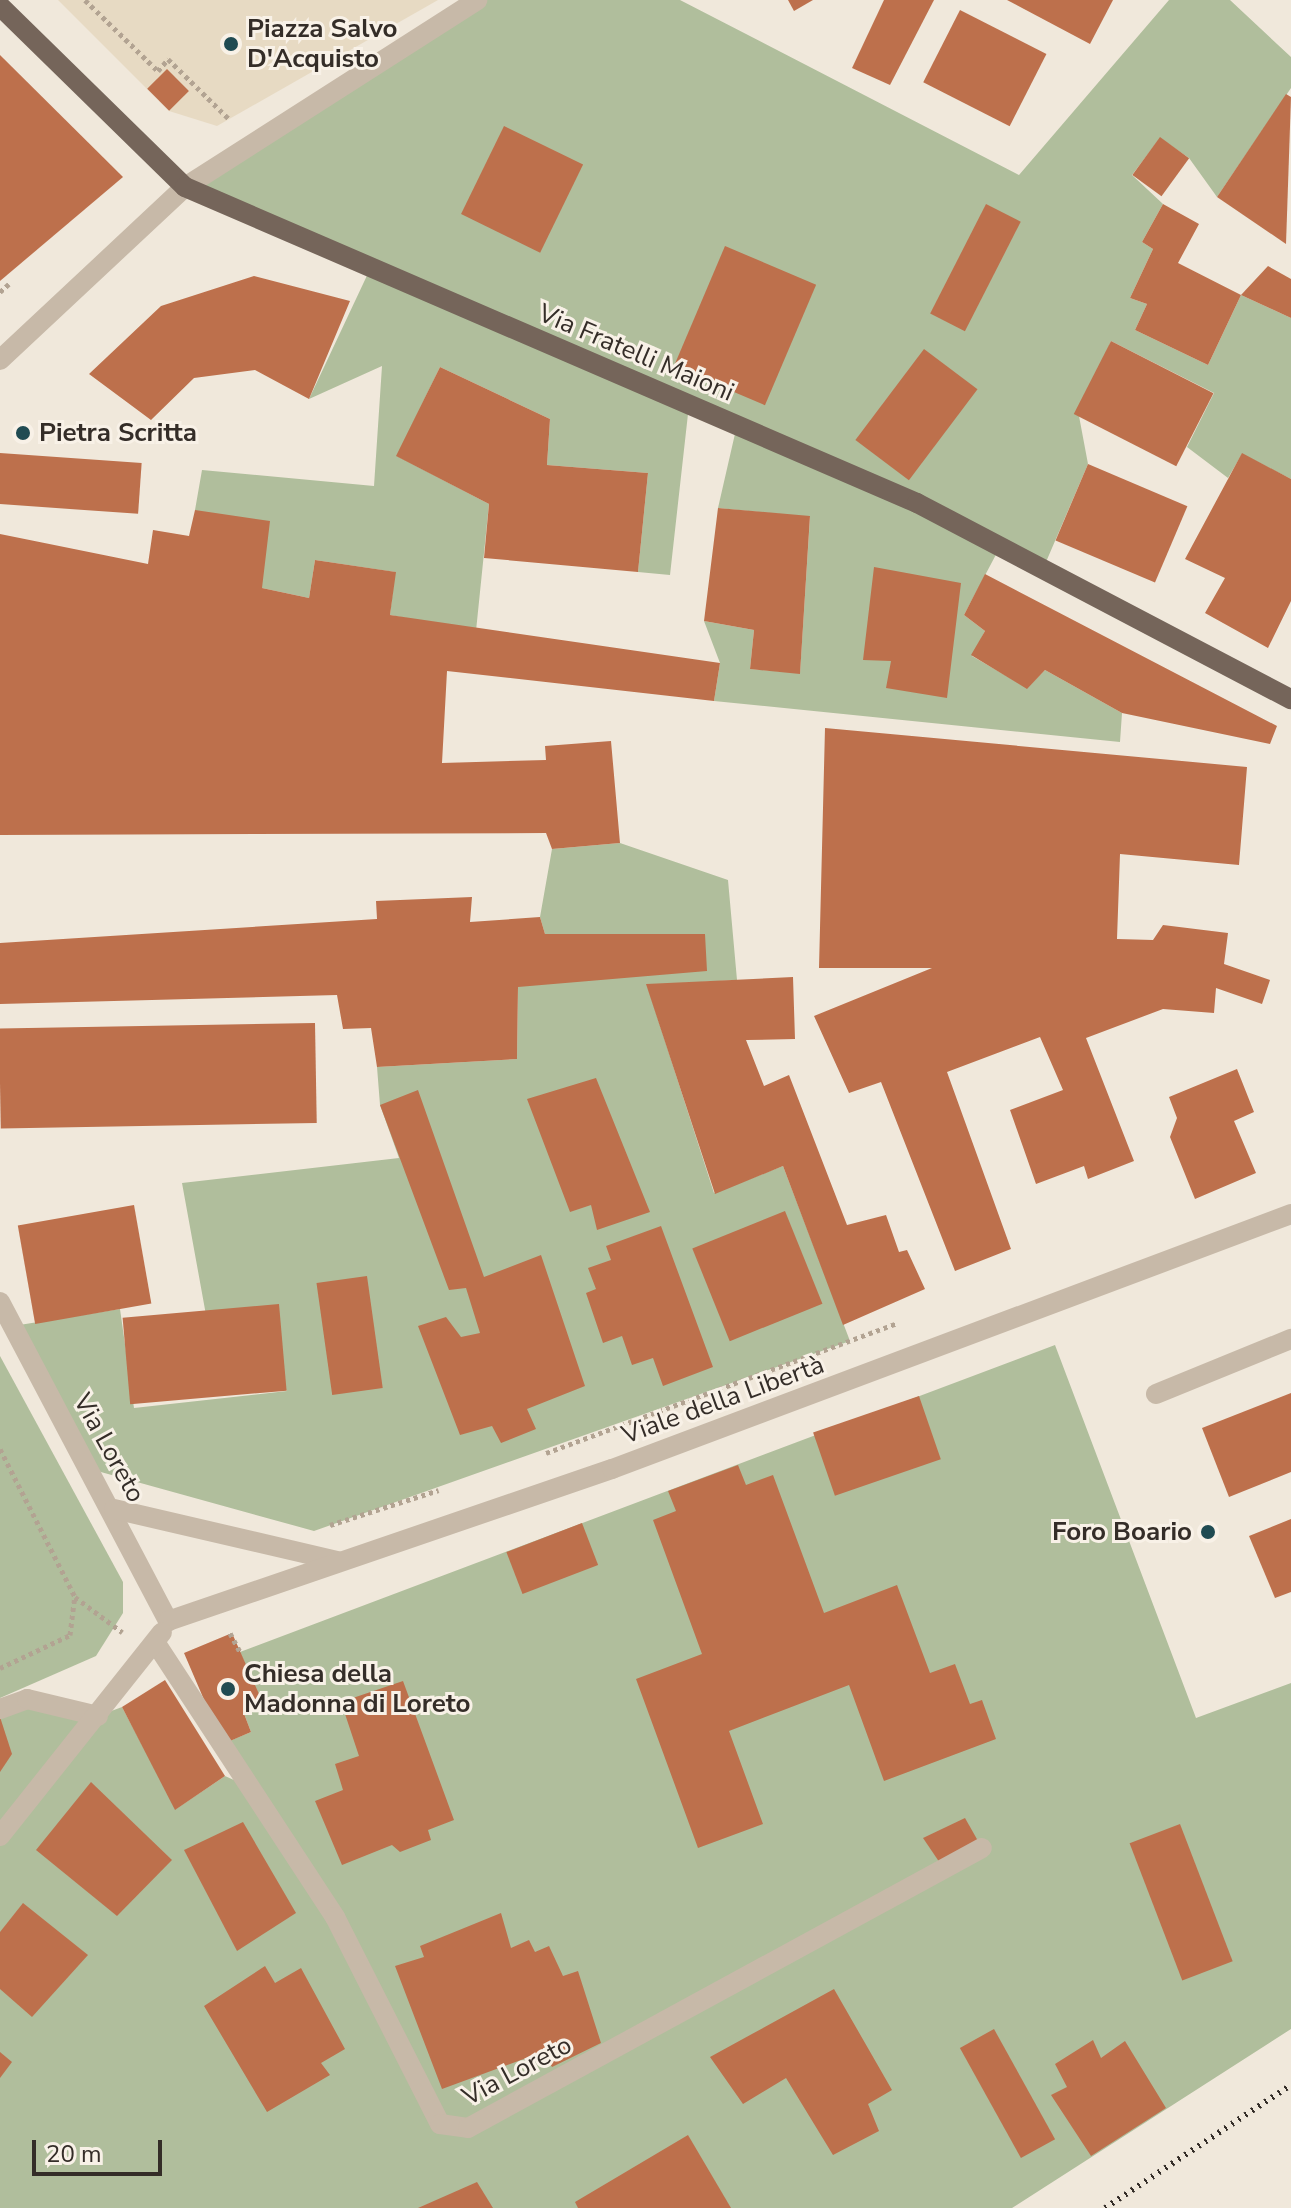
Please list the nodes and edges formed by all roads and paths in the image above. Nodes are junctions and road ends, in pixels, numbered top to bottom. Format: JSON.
{"nodes":[{"id":1,"x":85,"y":0,"type":"edge"},
{"id":2,"x":477,"y":0,"type":"edge"},
{"id":3,"x":0,"y":6,"type":"edge"},
{"id":4,"x":229,"y":119,"type":"dead end"},
{"id":5,"x":185,"y":187,"type":"junction"},
{"id":6,"x":9,"y":284,"type":"dead end"},
{"id":7,"x":0,"y":292,"type":"edge"},
{"id":8,"x":0,"y":360,"type":"edge"},
{"id":9,"x":1291,"y":699,"type":"edge"},
{"id":10,"x":1291,"y":1214,"type":"edge"},
{"id":11,"x":0,"y":1302,"type":"edge"},
{"id":12,"x":907,"y":1320,"type":"dead end"},
{"id":13,"x":1291,"y":1339,"type":"edge"},
{"id":14,"x":1156,"y":1394,"type":"dead end"},
{"id":15,"x":0,"y":1449,"type":"edge"},
{"id":16,"x":529,"y":1460,"type":"dead end"},
{"id":17,"x":443,"y":1489,"type":"dead end"},
{"id":18,"x":114,"y":1509,"type":"junction"},
{"id":19,"x":314,"y":1531,"type":"dead end"},
{"id":20,"x":338,"y":1561,"type":"junction"},
{"id":21,"x":75,"y":1597,"type":"dead end"},
{"id":22,"x":168,"y":1621,"type":"junction"},
{"id":23,"x":155,"y":1642,"type":"junction"},
{"id":24,"x":0,"y":1709,"type":"edge"},
{"id":25,"x":98,"y":1716,"type":"junction"},
{"id":26,"x":0,"y":1836,"type":"edge"},
{"id":27,"x":982,"y":1848,"type":"dead end"}],
"edges":[{"from":1,"to":4,"type":"path"},
{"from":2,"to":5,"type":"street"},
{"from":3,"to":5,"type":"main road","name":"Via Fratelli Maioni"},
{"from":5,"to":8,"type":"street"},
{"from":5,"to":9,"type":"main road","name":"Via Fratelli Maioni"},
{"from":6,"to":7,"type":"path"},
{"from":10,"to":20,"type":"street","name":"Viale della Libertà"},
{"from":11,"to":18,"type":"street","name":"Via Loreto"},
{"from":12,"to":16,"type":"path"},
{"from":13,"to":14,"type":"street"},
{"from":15,"to":21,"type":"path"},
{"from":17,"to":19,"type":"path"},
{"from":18,"to":20,"type":"street"},
{"from":18,"to":22,"type":"street","name":"Via Loreto"},
{"from":20,"to":22,"type":"street","name":"Viale della Libertà"},
{"from":22,"to":23,"type":"street"},
{"from":23,"to":25,"type":"street"},
{"from":23,"to":27,"type":"street","name":"Via Loreto"},
{"from":24,"to":25,"type":"street"},
{"from":25,"to":26,"type":"street"}]}
